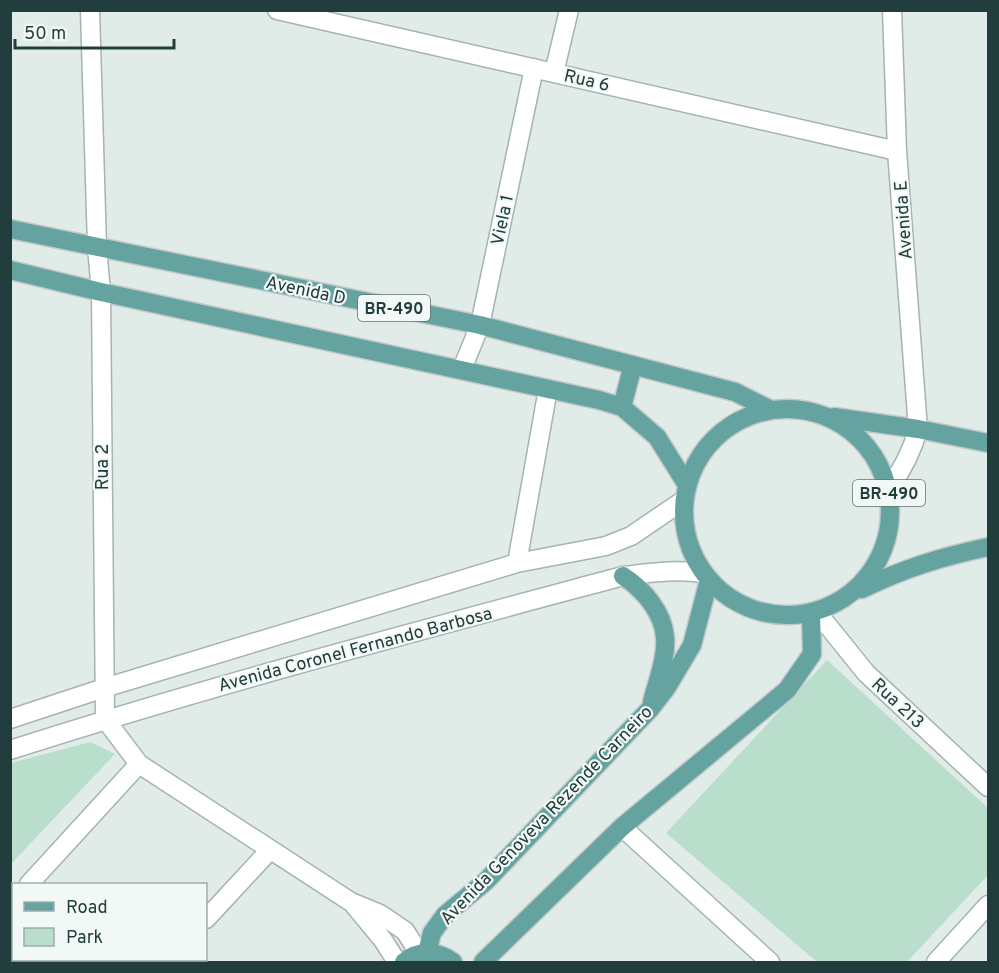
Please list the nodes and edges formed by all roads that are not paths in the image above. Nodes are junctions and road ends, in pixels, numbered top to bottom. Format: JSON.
{"nodes":[{"id":1,"x":90,"y":10,"type":"edge"},
{"id":2,"x":277,"y":10,"type":"edge"},
{"id":3,"x":569,"y":10,"type":"edge"},
{"id":4,"x":892,"y":10,"type":"edge"},
{"id":5,"x":534,"y":69,"type":"junction"},
{"id":6,"x":554,"y":73,"type":"junction"},
{"id":7,"x":897,"y":151,"type":"junction"},
{"id":8,"x":10,"y":229,"type":"edge"},
{"id":9,"x":97,"y":247,"type":"junction"},
{"id":10,"x":10,"y":270,"type":"edge"},
{"id":11,"x":101,"y":292,"type":"junction"},
{"id":12,"x":480,"y":325,"type":"junction"},
{"id":13,"x":633,"y":365,"type":"junction"},
{"id":14,"x":462,"y":369,"type":"junction"},
{"id":15,"x":548,"y":389,"type":"junction"},
{"id":16,"x":622,"y":407,"type":"junction"},
{"id":17,"x":771,"y":410,"type":"junction"},
{"id":18,"x":824,"y":416,"type":"junction"},
{"id":19,"x":918,"y":429,"type":"junction"},
{"id":20,"x":988,"y":443,"type":"edge"},
{"id":21,"x":888,"y":488,"type":"junction"},
{"id":22,"x":685,"y":492,"type":"junction"},
{"id":23,"x":988,"y":548,"type":"edge"},
{"id":24,"x":517,"y":563,"type":"junction"},
{"id":25,"x":623,"y":576,"type":"junction"},
{"id":26,"x":706,"y":577,"type":"junction"},
{"id":27,"x":852,"y":593,"type":"junction"},
{"id":28,"x":814,"y":612,"type":"junction"},
{"id":29,"x":298,"y":630,"type":"junction"},
{"id":30,"x":304,"y":661,"type":"junction"},
{"id":31,"x":104,"y":688,"type":"junction"},
{"id":32,"x":650,"y":709,"type":"junction"},
{"id":33,"x":10,"y":719,"type":"edge"},
{"id":34,"x":105,"y":720,"type":"junction"},
{"id":35,"x":10,"y":750,"type":"edge"},
{"id":36,"x":140,"y":764,"type":"junction"},
{"id":37,"x":988,"y":787,"type":"edge"},
{"id":38,"x":622,"y":827,"type":"junction"},
{"id":39,"x":270,"y":850,"type":"junction"},
{"id":40,"x":30,"y":883,"type":"edge"},
{"id":41,"x":351,"y":902,"type":"junction"},
{"id":42,"x":988,"y":904,"type":"edge"},
{"id":43,"x":207,"y":918,"type":"edge"},
{"id":44,"x":417,"y":956,"type":"edge"},
{"id":45,"x":397,"y":963,"type":"edge"},
{"id":46,"x":453,"y":963,"type":"edge"},
{"id":47,"x":483,"y":963,"type":"edge"},
{"id":48,"x":770,"y":963,"type":"edge"},
{"id":49,"x":936,"y":963,"type":"edge"}],
"edges":[{"from":1,"to":9,"type":"street","name":"Rua 2"},
{"from":2,"to":5,"type":"street","name":"Rua 6"},
{"from":3,"to":6,"type":"street"},
{"from":4,"to":7,"type":"street","name":"Avenida E"},
{"from":5,"to":6,"type":"street","name":"Rua 6"},
{"from":5,"to":12,"type":"street","name":"Viela 1"},
{"from":6,"to":7,"type":"street","name":"Rua 6"},
{"from":7,"to":19,"type":"street","name":"Avenida E"},
{"from":8,"to":9,"type":"main road","name":"Avenida D","number":"BR-490"},
{"from":9,"to":11,"type":"street","name":"Rua 2"},
{"from":9,"to":12,"type":"main road","name":"Avenida D","number":"BR-490"},
{"from":10,"to":11,"type":"main road","number":"BR-490"},
{"from":11,"to":14,"type":"main road","number":"BR-490"},
{"from":11,"to":31,"type":"street","name":"Rua 2"},
{"from":12,"to":13,"type":"main road","name":"Avenida D","number":"BR-490"},
{"from":12,"to":14,"type":"street","name":"Viela 1"},
{"from":13,"to":16,"type":"main road"},
{"from":13,"to":17,"type":"main road","name":"Avenida D","number":"BR-490"},
{"from":14,"to":15,"type":"main road","number":"BR-490"},
{"from":15,"to":16,"type":"main road","number":"BR-490"},
{"from":15,"to":24,"type":"street"},
{"from":16,"to":22,"type":"main road","number":"BR-490"},
{"from":17,"to":18,"type":"main road","number":"BR-490"},
{"from":17,"to":22,"type":"main road","number":"BR-490"},
{"from":18,"to":19,"type":"main road","number":"BR-490"},
{"from":18,"to":21,"type":"main road","number":"BR-490"},
{"from":19,"to":20,"type":"main road","number":"BR-490"},
{"from":19,"to":21,"type":"street"},
{"from":21,"to":27,"type":"main road","number":"BR-490"},
{"from":22,"to":24,"type":"street","name":"Avenida Coronel Fernando Barbosa"},
{"from":22,"to":26,"type":"main road","number":"BR-490"},
{"from":23,"to":27,"type":"main road","number":"BR-490"},
{"from":24,"to":29,"type":"street","name":"Avenida Coronel Fernando Barbosa"},
{"from":25,"to":26,"type":"street","name":"Avenida Coronel Fernando Barbosa"},
{"from":25,"to":30,"type":"street","name":"Avenida Coronel Fernando Barbosa"},
{"from":25,"to":32,"type":"main road"},
{"from":26,"to":28,"type":"main road","number":"BR-490"},
{"from":26,"to":32,"type":"main road","name":"Avenida Genoveva Rezende Carneiro"},
{"from":27,"to":28,"type":"main road","number":"BR-490"},
{"from":28,"to":37,"type":"street","name":"Rua 213"},
{"from":28,"to":38,"type":"main road"},
{"from":29,"to":30,"type":"street"},
{"from":29,"to":31,"type":"street","name":"Avenida Coronel Fernando Barbosa"},
{"from":30,"to":34,"type":"street","name":"Avenida Coronel Fernando Barbosa"},
{"from":31,"to":33,"type":"street","name":"Avenida Coronel Fernando Barbosa"},
{"from":31,"to":34,"type":"street","name":"Rua 2"},
{"from":32,"to":44,"type":"main road","name":"Avenida Genoveva Rezende Carneiro"},
{"from":34,"to":35,"type":"street","name":"Avenida Coronel Fernando Barbosa"},
{"from":34,"to":36,"type":"street"},
{"from":36,"to":39,"type":"street"},
{"from":36,"to":40,"type":"street"},
{"from":38,"to":47,"type":"main road"},
{"from":38,"to":48,"type":"street"},
{"from":39,"to":41,"type":"street"},
{"from":39,"to":43,"type":"street"},
{"from":41,"to":44,"type":"street"},
{"from":41,"to":45,"type":"street"},
{"from":42,"to":49,"type":"street"},
{"from":44,"to":46,"type":"main road"}]}
